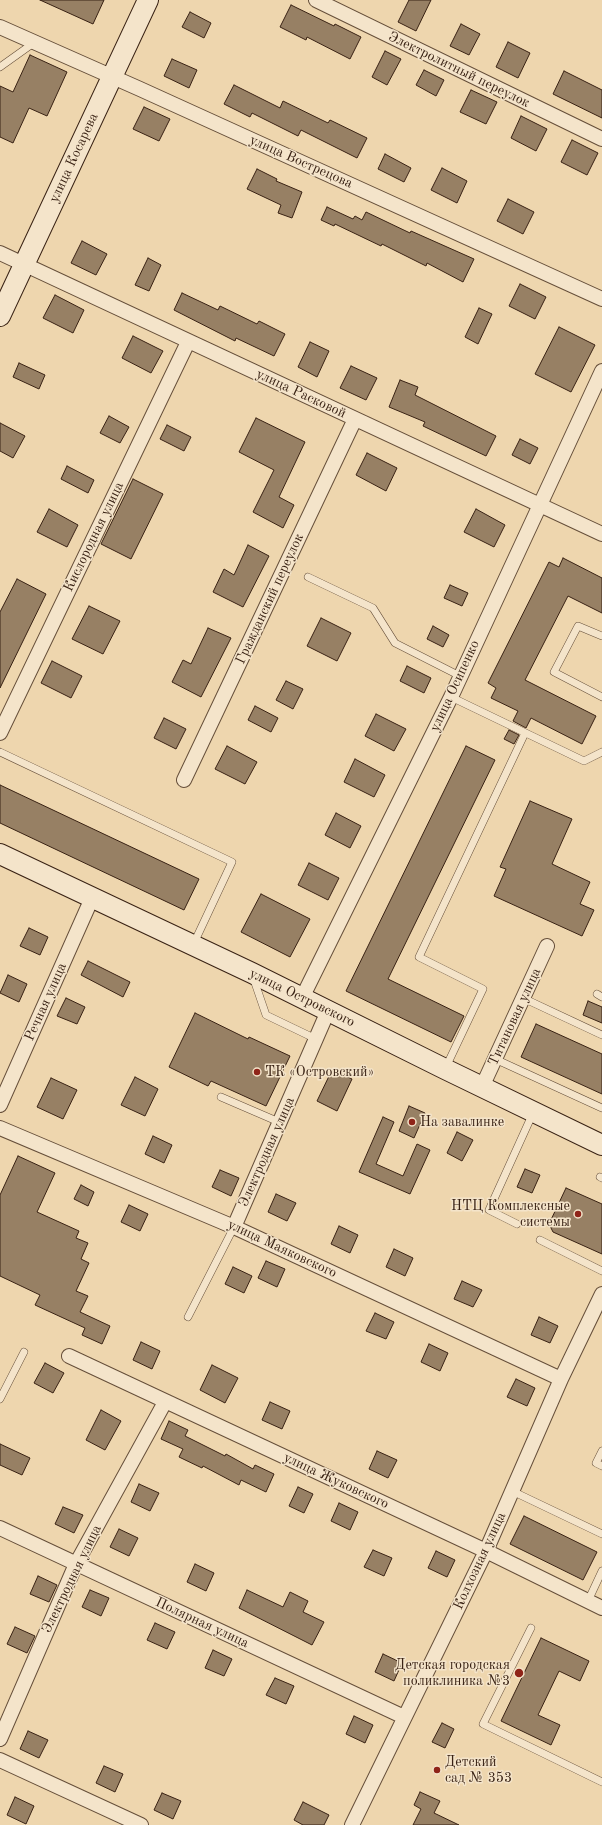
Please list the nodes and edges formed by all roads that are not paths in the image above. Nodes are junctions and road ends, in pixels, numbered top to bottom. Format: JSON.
{"nodes":[{"id":1,"x":148,"y":0,"type":"edge"},
{"id":2,"x":316,"y":0,"type":"edge"},
{"id":3,"x":0,"y":27,"type":"edge"},
{"id":4,"x":35,"y":42,"type":"junction"},
{"id":5,"x":0,"y":66,"type":"edge"},
{"id":6,"x":112,"y":76,"type":"junction"},
{"id":7,"x":602,"y":139,"type":"edge"},
{"id":8,"x":0,"y":253,"type":"edge"},
{"id":9,"x":24,"y":264,"type":"junction"},
{"id":10,"x":602,"y":299,"type":"edge"},
{"id":11,"x":0,"y":316,"type":"edge"},
{"id":12,"x":188,"y":342,"type":"junction"},
{"id":13,"x":602,"y":371,"type":"edge"},
{"id":14,"x":355,"y":419,"type":"junction"},
{"id":15,"x":540,"y":504,"type":"junction"},
{"id":16,"x":602,"y":534,"type":"edge"},
{"id":17,"x":308,"y":577,"type":"dead end"},
{"id":18,"x":602,"y":636,"type":"edge"},
{"id":19,"x":460,"y":676,"type":"junction"},
{"id":20,"x":451,"y":696,"type":"junction"},
{"id":21,"x":602,"y":697,"type":"edge"},
{"id":22,"x":525,"y":732,"type":"junction"},
{"id":23,"x":0,"y":733,"type":"edge"},
{"id":24,"x":0,"y":752,"type":"edge"},
{"id":25,"x":602,"y":752,"type":"edge"},
{"id":26,"x":184,"y":780,"type":"dead end"},
{"id":27,"x":0,"y":854,"type":"edge"},
{"id":28,"x":92,"y":898,"type":"junction"},
{"id":29,"x":193,"y":945,"type":"junction"},
{"id":30,"x":547,"y":946,"type":"dead end"},
{"id":31,"x":252,"y":973,"type":"junction"},
{"id":32,"x":302,"y":998,"type":"junction"},
{"id":33,"x":523,"y":998,"type":"junction"},
{"id":34,"x":328,"y":1011,"type":"junction"},
{"id":35,"x":602,"y":1035,"type":"edge"},
{"id":36,"x":316,"y":1039,"type":"junction"},
{"id":37,"x":495,"y":1059,"type":"junction"},
{"id":38,"x":445,"y":1069,"type":"junction"},
{"id":39,"x":482,"y":1087,"type":"junction"},
{"id":40,"x":221,"y":1097,"type":"dead end"},
{"id":41,"x":0,"y":1105,"type":"edge"},
{"id":42,"x":602,"y":1108,"type":"edge"},
{"id":43,"x":533,"y":1112,"type":"junction"},
{"id":44,"x":279,"y":1122,"type":"junction"},
{"id":45,"x":0,"y":1128,"type":"edge"},
{"id":46,"x":602,"y":1145,"type":"edge"},
{"id":47,"x":517,"y":1224,"type":"dead end"},
{"id":48,"x":234,"y":1227,"type":"junction"},
{"id":49,"x":540,"y":1240,"type":"dead end"},
{"id":50,"x":602,"y":1271,"type":"edge"},
{"id":51,"x":602,"y":1294,"type":"edge"},
{"id":52,"x":188,"y":1317,"type":"dead end"},
{"id":53,"x":24,"y":1352,"type":"dead end"},
{"id":54,"x":69,"y":1356,"type":"dead end"},
{"id":55,"x":561,"y":1379,"type":"junction"},
{"id":56,"x":0,"y":1399,"type":"edge"},
{"id":57,"x":165,"y":1402,"type":"junction"},
{"id":58,"x":602,"y":1451,"type":"edge"},
{"id":59,"x":602,"y":1466,"type":"edge"},
{"id":60,"x":512,"y":1491,"type":"junction"},
{"id":61,"x":0,"y":1528,"type":"edge"},
{"id":62,"x":602,"y":1534,"type":"edge"},
{"id":63,"x":486,"y":1551,"type":"junction"},
{"id":64,"x":76,"y":1564,"type":"junction"},
{"id":65,"x":602,"y":1571,"type":"edge"},
{"id":66,"x":588,"y":1601,"type":"junction"},
{"id":67,"x":602,"y":1608,"type":"edge"},
{"id":68,"x":531,"y":1628,"type":"dead end"},
{"id":69,"x":404,"y":1717,"type":"junction"},
{"id":70,"x":0,"y":1739,"type":"edge"},
{"id":71,"x":0,"y":1760,"type":"edge"},
{"id":72,"x":602,"y":1782,"type":"edge"},
{"id":73,"x":140,"y":1825,"type":"edge"},
{"id":74,"x":352,"y":1825,"type":"edge"}],
"edges":[{"from":1,"to":6,"type":"street","name":"улица Косарева"},
{"from":2,"to":7,"type":"street","name":"Электролитный переулок"},
{"from":3,"to":4,"type":"street","name":"улица Вострецова"},
{"from":4,"to":5,"type":"lane"},
{"from":4,"to":6,"type":"street","name":"улица Вострецова"},
{"from":6,"to":9,"type":"street","name":"улица Косарева"},
{"from":6,"to":10,"type":"street","name":"улица Вострецова"},
{"from":8,"to":9,"type":"street","name":"улица Расковой"},
{"from":9,"to":11,"type":"street","name":"улица Косарева"},
{"from":9,"to":12,"type":"street","name":"улица Расковой"},
{"from":12,"to":14,"type":"street","name":"улица Расковой"},
{"from":12,"to":23,"type":"street","name":"Кислородная улица"},
{"from":13,"to":15,"type":"street","name":"улица Осипенко"},
{"from":14,"to":15,"type":"street","name":"улица Расковой"},
{"from":14,"to":26,"type":"street","name":"Гражданский переулок"},
{"from":15,"to":16,"type":"street","name":"улица Расковой"},
{"from":15,"to":19,"type":"street","name":"улица Осипенко"},
{"from":17,"to":19,"type":"lane"},
{"from":18,"to":21,"type":"lane"},
{"from":19,"to":20,"type":"street","name":"улица Осипенко"},
{"from":20,"to":22,"type":"lane"},
{"from":20,"to":32,"type":"street","name":"улица Осипенко"},
{"from":22,"to":25,"type":"lane"},
{"from":22,"to":38,"type":"lane"},
{"from":24,"to":29,"type":"lane"},
{"from":27,"to":28,"type":"street","name":"улица Островского"},
{"from":28,"to":29,"type":"street","name":"улица Островского"},
{"from":28,"to":41,"type":"street","name":"Речная улица"},
{"from":29,"to":31,"type":"street","name":"улица Островского"},
{"from":30,"to":33,"type":"street","name":"Титановая улица"},
{"from":31,"to":32,"type":"street","name":"улица Островского"},
{"from":31,"to":36,"type":"lane"},
{"from":32,"to":34,"type":"street","name":"улица Островского"},
{"from":33,"to":35,"type":"lane"},
{"from":33,"to":37,"type":"street","name":"Титановая улица"},
{"from":34,"to":36,"type":"street","name":"Электродная улица"},
{"from":34,"to":38,"type":"street","name":"улица Островского"},
{"from":36,"to":44,"type":"street","name":"Электродная улица"},
{"from":37,"to":39,"type":"street","name":"Титановая улица"},
{"from":37,"to":42,"type":"lane"},
{"from":38,"to":39,"type":"street","name":"улица Островского"},
{"from":39,"to":43,"type":"street","name":"улица Островского"},
{"from":40,"to":44,"type":"lane"},
{"from":43,"to":46,"type":"street","name":"улица Островского"},
{"from":43,"to":47,"type":"lane"},
{"from":44,"to":48,"type":"street","name":"Электродная улица"},
{"from":45,"to":48,"type":"street","name":"улица Маяковского"},
{"from":48,"to":52,"type":"lane"},
{"from":48,"to":55,"type":"street","name":"улица Маяковского"},
{"from":49,"to":50,"type":"lane"},
{"from":51,"to":55,"type":"street","name":"Колхозная улица"},
{"from":53,"to":56,"type":"lane"},
{"from":54,"to":57,"type":"street","name":"улица Жуковского"},
{"from":55,"to":60,"type":"street","name":"Колхозная улица"},
{"from":57,"to":63,"type":"street","name":"улица Жуковского"},
{"from":57,"to":64,"type":"street","name":"Электродная улица"},
{"from":58,"to":59,"type":"lane"},
{"from":60,"to":62,"type":"lane"},
{"from":60,"to":63,"type":"street","name":"Колхозная улица"},
{"from":61,"to":64,"type":"street","name":"Полярная улица"},
{"from":63,"to":66,"type":"street","name":"улица Жуковского"},
{"from":63,"to":69,"type":"street","name":"Колхозная улица"},
{"from":64,"to":69,"type":"street","name":"Полярная улица"},
{"from":64,"to":70,"type":"street","name":"Электродная улица"},
{"from":65,"to":66,"type":"lane"},
{"from":66,"to":67,"type":"street","name":"улица Жуковского"},
{"from":68,"to":72,"type":"lane"},
{"from":69,"to":74,"type":"street","name":"Колхозная улица"},
{"from":71,"to":73,"type":"street"}]}
